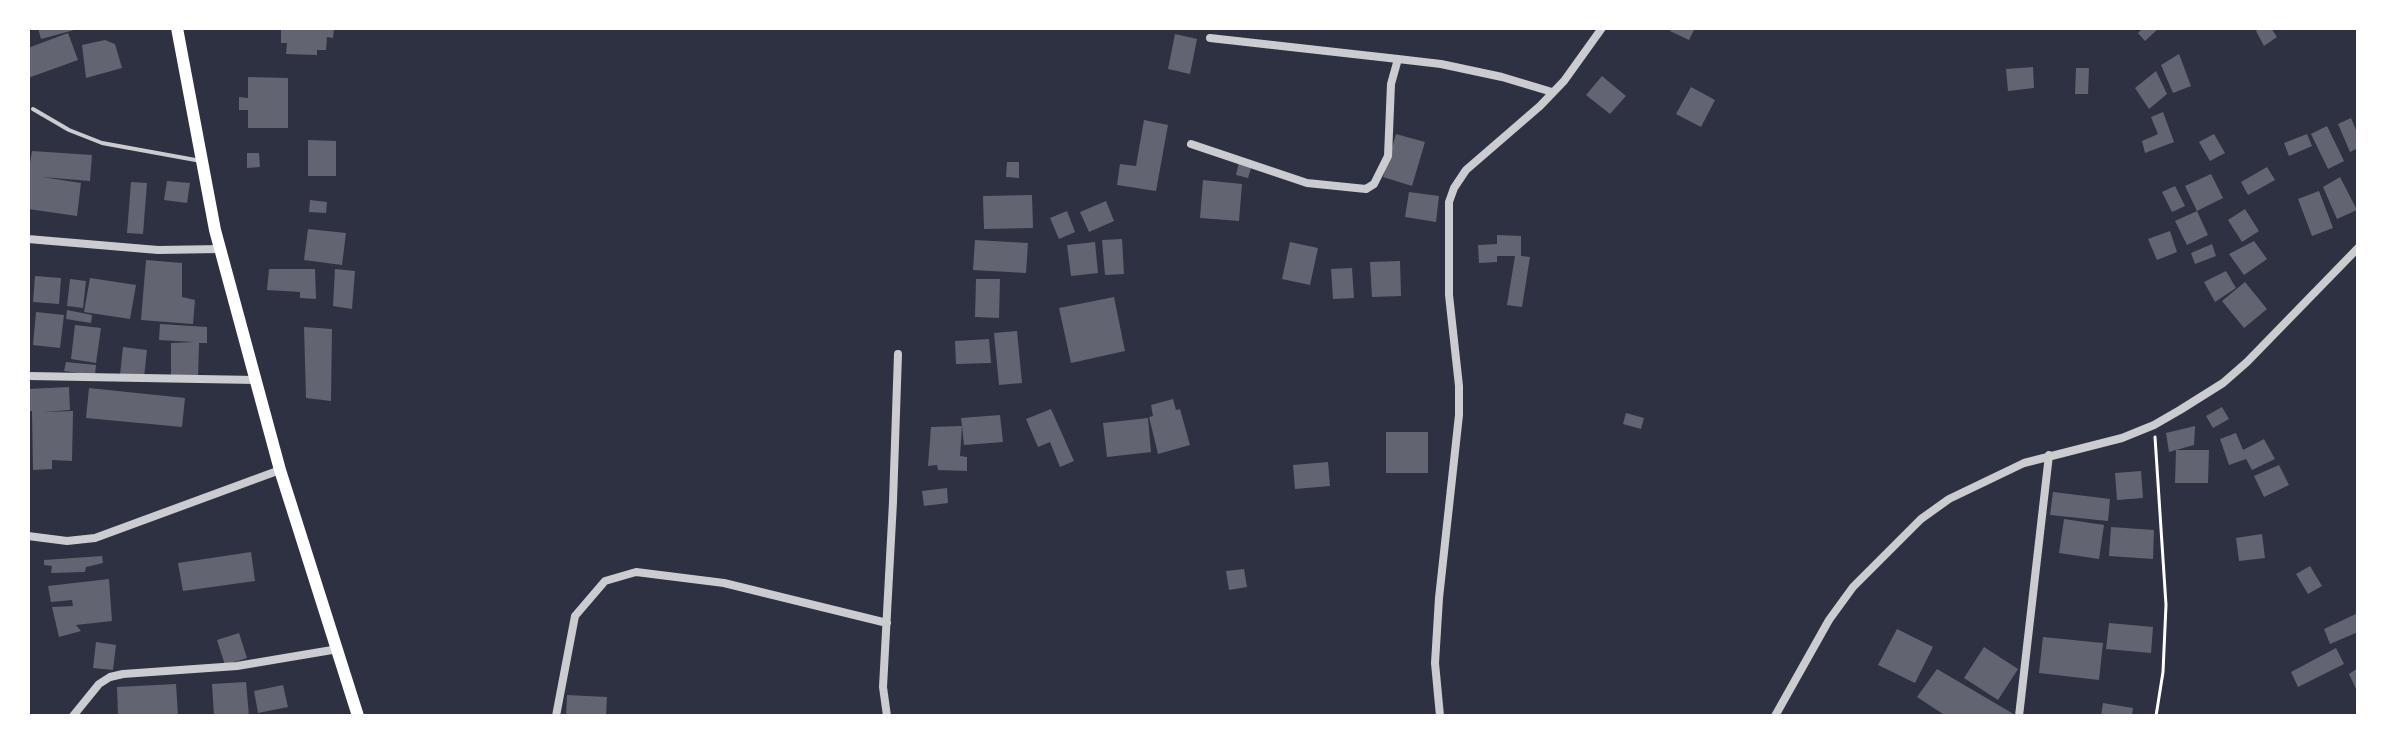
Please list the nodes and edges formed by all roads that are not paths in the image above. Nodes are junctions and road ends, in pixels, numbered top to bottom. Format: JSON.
{"nodes":[{"id":1,"x":177,"y":28,"type":"edge"},
{"id":2,"x":1602,"y":28,"type":"edge"},
{"id":3,"x":1210,"y":38,"type":"dead end"},
{"id":4,"x":1398,"y":59,"type":"junction"},
{"id":5,"x":1552,"y":92,"type":"junction"},
{"id":6,"x":33,"y":109,"type":"dead end"},
{"id":7,"x":1191,"y":144,"type":"dead end"},
{"id":8,"x":202,"y":161,"type":"junction"},
{"id":9,"x":28,"y":239,"type":"edge"},
{"id":10,"x":2358,"y":248,"type":"edge"},
{"id":11,"x":221,"y":249,"type":"junction"},
{"id":12,"x":898,"y":354,"type":"dead end"},
{"id":13,"x":28,"y":376,"type":"edge"},
{"id":14,"x":256,"y":380,"type":"junction"},
{"id":15,"x":2049,"y":455,"type":"junction"},
{"id":16,"x":280,"y":470,"type":"junction"},
{"id":17,"x":28,"y":536,"type":"edge"},
{"id":18,"x":887,"y":623,"type":"junction"},
{"id":19,"x":338,"y":649,"type":"junction"},
{"id":20,"x":73,"y":716,"type":"edge"},
{"id":21,"x":358,"y":716,"type":"edge"},
{"id":22,"x":556,"y":716,"type":"edge"},
{"id":23,"x":887,"y":716,"type":"edge"},
{"id":24,"x":1440,"y":716,"type":"edge"},
{"id":25,"x":1775,"y":716,"type":"edge"},
{"id":26,"x":2019,"y":716,"type":"edge"}],
"edges":[{"from":1,"to":8,"type":"main road"},
{"from":2,"to":5,"type":"street"},
{"from":3,"to":4,"type":"street"},
{"from":4,"to":5,"type":"street"},
{"from":4,"to":7,"type":"street"},
{"from":5,"to":24,"type":"street"},
{"from":6,"to":8,"type":"lane"},
{"from":8,"to":11,"type":"main road"},
{"from":9,"to":11,"type":"street"},
{"from":10,"to":15,"type":"street"},
{"from":11,"to":14,"type":"main road"},
{"from":12,"to":18,"type":"street"},
{"from":13,"to":14,"type":"street"},
{"from":14,"to":16,"type":"main road"},
{"from":15,"to":25,"type":"street"},
{"from":15,"to":26,"type":"street"},
{"from":16,"to":17,"type":"street"},
{"from":16,"to":19,"type":"main road"},
{"from":18,"to":22,"type":"street"},
{"from":18,"to":23,"type":"street"},
{"from":19,"to":20,"type":"street"},
{"from":19,"to":21,"type":"main road"}]}
